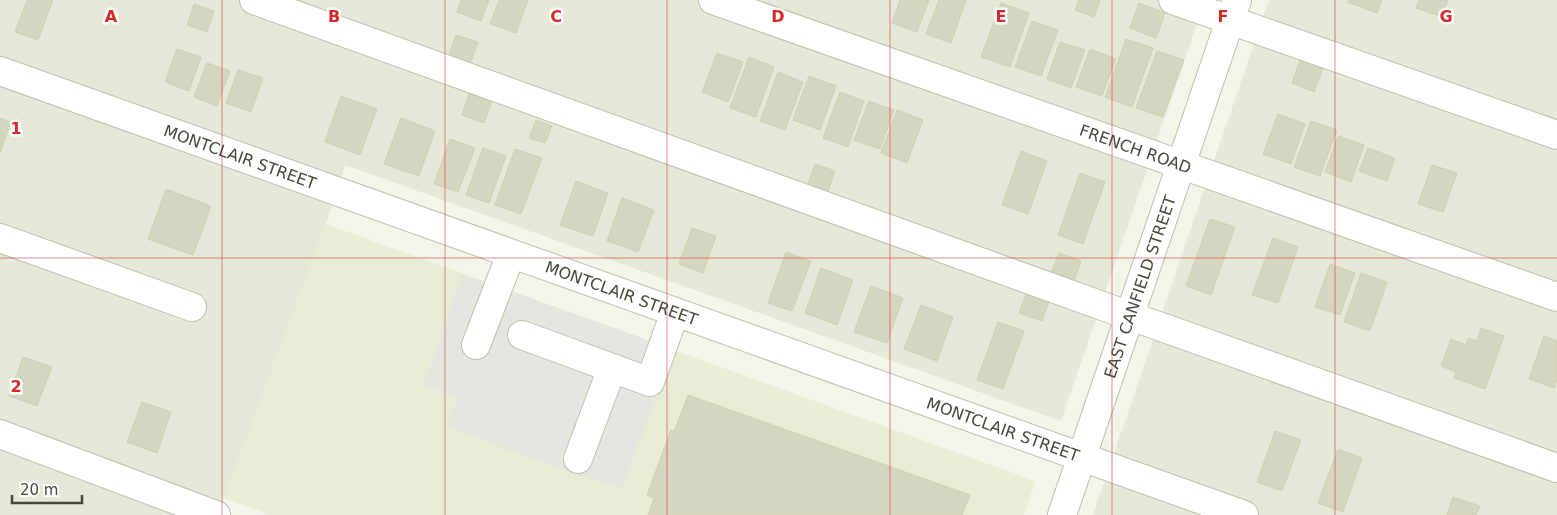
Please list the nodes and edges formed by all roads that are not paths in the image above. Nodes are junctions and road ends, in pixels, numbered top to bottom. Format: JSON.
{"nodes":[{"id":1,"x":254,"y":0,"type":"edge"},
{"id":2,"x":713,"y":0,"type":"edge"},
{"id":3,"x":1173,"y":0,"type":"edge"},
{"id":4,"x":1233,"y":10,"type":"edge"},
{"id":5,"x":0,"y":71,"type":"edge"},
{"id":6,"x":1557,"y":135,"type":"edge"},
{"id":7,"x":1181,"y":164,"type":"junction"},
{"id":8,"x":0,"y":238,"type":"edge"},
{"id":9,"x":511,"y":254,"type":"junction"},
{"id":10,"x":1557,"y":297,"type":"edge"},
{"id":11,"x":192,"y":307,"type":"dead end"},
{"id":12,"x":675,"y":312,"type":"junction"},
{"id":13,"x":1129,"y":316,"type":"junction"},
{"id":14,"x":522,"y":335,"type":"dead end"},
{"id":15,"x":476,"y":345,"type":"dead end"},
{"id":16,"x":612,"y":368,"type":"junction"},
{"id":17,"x":0,"y":434,"type":"edge"},
{"id":18,"x":1081,"y":457,"type":"junction"},
{"id":19,"x":578,"y":459,"type":"dead end"},
{"id":20,"x":1557,"y":468,"type":"edge"},
{"id":21,"x":216,"y":515,"type":"edge"},
{"id":22,"x":1062,"y":515,"type":"edge"},
{"id":23,"x":1244,"y":515,"type":"edge"}],
"edges":[{"from":1,"to":13,"type":"street"},
{"from":2,"to":7,"type":"street","name":"FRENCH ROAD"},
{"from":3,"to":4,"type":"street"},
{"from":4,"to":6,"type":"street"},
{"from":4,"to":7,"type":"street","name":"EAST CANFIELD STREET"},
{"from":5,"to":9,"type":"street","name":"MONTCLAIR STREET"},
{"from":7,"to":10,"type":"street","name":"FRENCH ROAD"},
{"from":7,"to":13,"type":"street","name":"EAST CANFIELD STREET"},
{"from":8,"to":11,"type":"street"},
{"from":9,"to":12,"type":"street","name":"MONTCLAIR STREET"},
{"from":9,"to":15,"type":"street"},
{"from":12,"to":16,"type":"street"},
{"from":12,"to":18,"type":"street","name":"MONTCLAIR STREET"},
{"from":13,"to":18,"type":"street","name":"EAST CANFIELD STREET"},
{"from":13,"to":20,"type":"street"},
{"from":14,"to":16,"type":"street"},
{"from":16,"to":19,"type":"street"},
{"from":17,"to":21,"type":"street"},
{"from":18,"to":22,"type":"street","name":"EAST CANFIELD STREET"},
{"from":18,"to":23,"type":"street","name":"MONTCLAIR STREET"}]}
